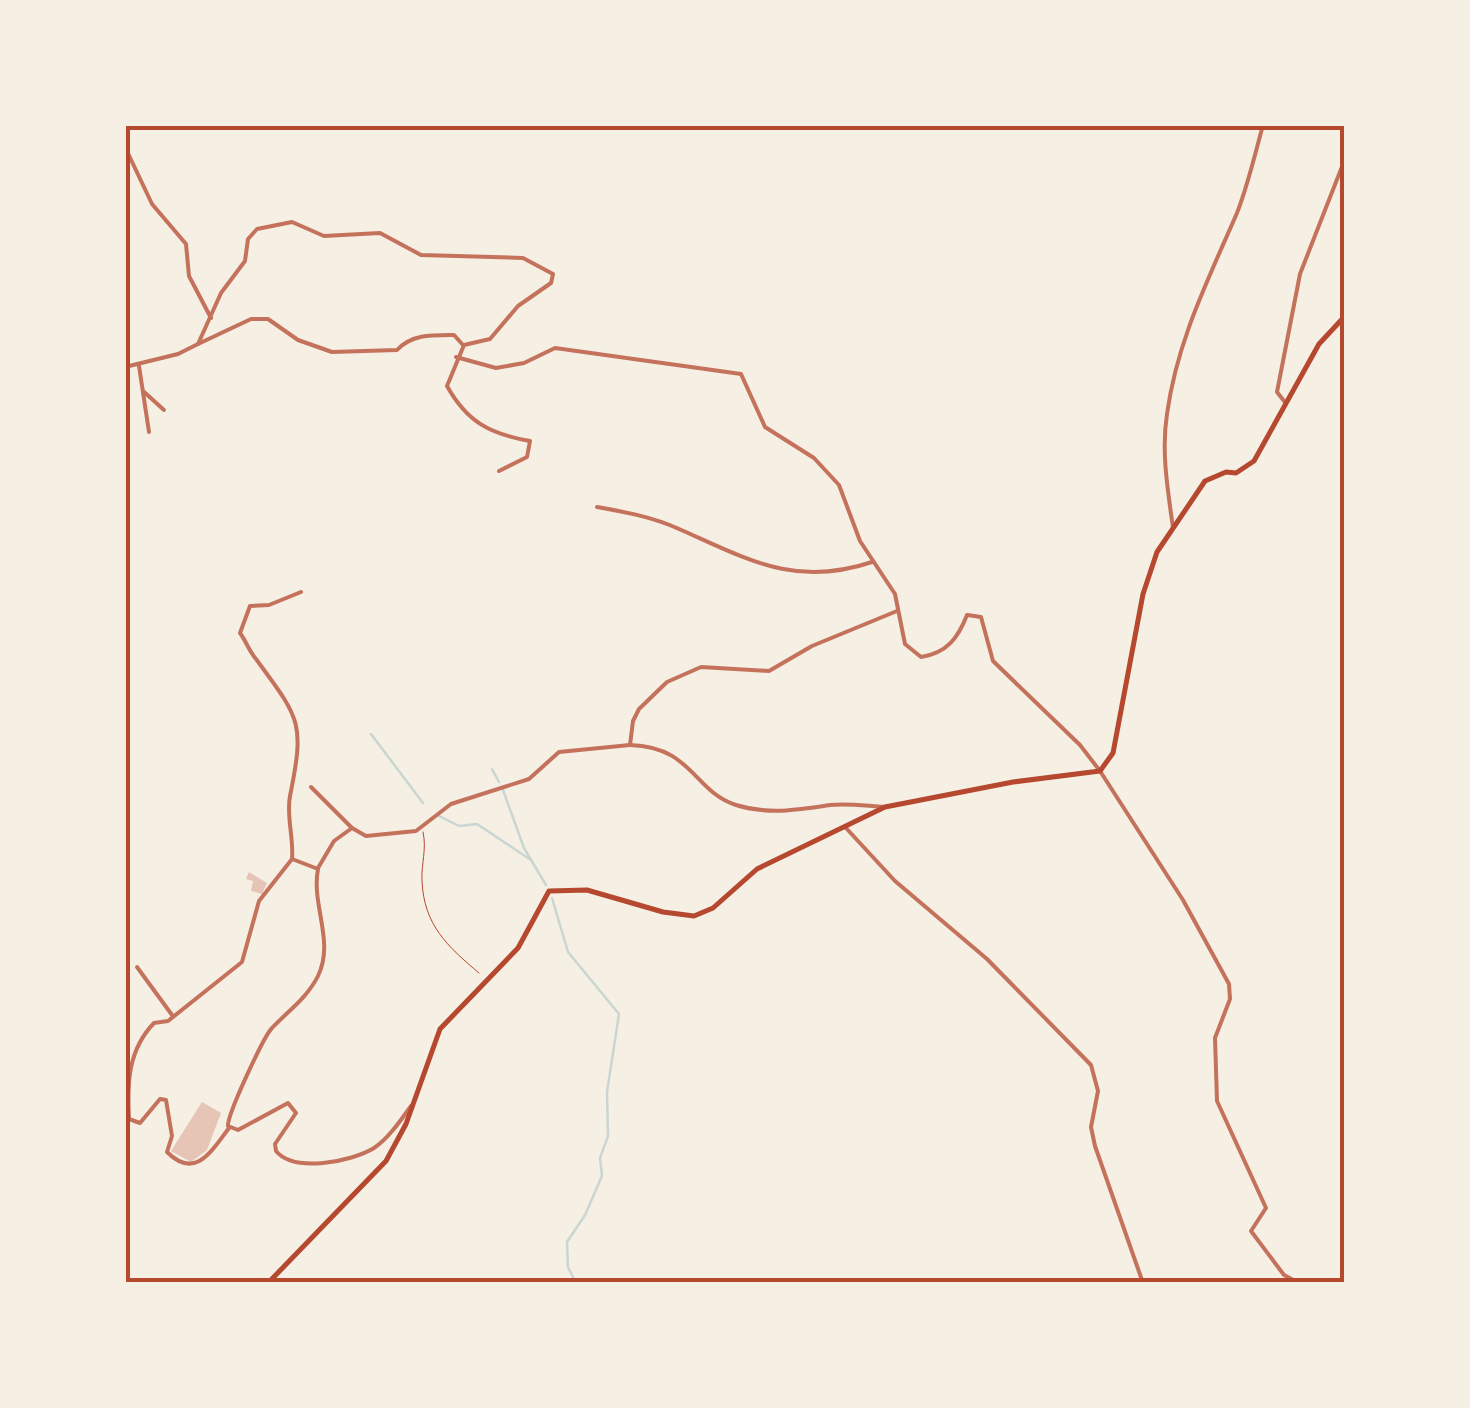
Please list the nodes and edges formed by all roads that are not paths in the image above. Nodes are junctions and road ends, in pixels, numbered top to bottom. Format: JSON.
{"nodes":[{"id":1,"x":1263,"y":125,"type":"edge"},
{"id":2,"x":125,"y":147,"type":"edge"},
{"id":3,"x":1345,"y":159,"type":"edge"},
{"id":4,"x":1345,"y":316,"type":"edge"},
{"id":5,"x":211,"y":318,"type":"junction"},
{"id":6,"x":198,"y":344,"type":"junction"},
{"id":7,"x":464,"y":346,"type":"junction"},
{"id":8,"x":456,"y":357,"type":"junction"},
{"id":9,"x":139,"y":366,"type":"junction"},
{"id":10,"x":125,"y":367,"type":"edge"},
{"id":11,"x":142,"y":391,"type":"junction"},
{"id":12,"x":1284,"y":401,"type":"junction"},
{"id":13,"x":164,"y":410,"type":"dead end"},
{"id":14,"x":150,"y":432,"type":"dead end"},
{"id":15,"x":499,"y":471,"type":"dead end"},
{"id":16,"x":597,"y":506,"type":"dead end"},
{"id":17,"x":1173,"y":528,"type":"junction"},
{"id":18,"x":872,"y":562,"type":"junction"},
{"id":19,"x":301,"y":592,"type":"dead end"},
{"id":20,"x":897,"y":610,"type":"junction"},
{"id":21,"x":630,"y":745,"type":"junction"},
{"id":22,"x":1100,"y":771,"type":"junction"},
{"id":23,"x":311,"y":787,"type":"dead end"},
{"id":24,"x":885,"y":807,"type":"junction"},
{"id":25,"x":844,"y":826,"type":"junction"},
{"id":26,"x":352,"y":828,"type":"junction"},
{"id":27,"x":292,"y":859,"type":"junction"},
{"id":28,"x":318,"y":869,"type":"junction"},
{"id":29,"x":137,"y":967,"type":"dead end"},
{"id":30,"x":172,"y":1015,"type":"junction"},
{"id":31,"x":414,"y":1103,"type":"junction"},
{"id":32,"x":229,"y":1128,"type":"junction"},
{"id":33,"x":268,"y":1283,"type":"edge"},
{"id":34,"x":1144,"y":1283,"type":"edge"},
{"id":35,"x":1299,"y":1283,"type":"edge"}],
"edges":[{"from":1,"to":17,"type":"street"},
{"from":2,"to":5,"type":"street"},
{"from":3,"to":12,"type":"street"},
{"from":4,"to":12,"type":"main road"},
{"from":5,"to":6,"type":"street"},
{"from":5,"to":7,"type":"street"},
{"from":6,"to":7,"type":"street"},
{"from":6,"to":9,"type":"street"},
{"from":7,"to":8,"type":"street"},
{"from":8,"to":15,"type":"street"},
{"from":8,"to":18,"type":"street"},
{"from":9,"to":10,"type":"street"},
{"from":9,"to":11,"type":"street"},
{"from":11,"to":13,"type":"street"},
{"from":11,"to":14,"type":"street"},
{"from":12,"to":17,"type":"main road"},
{"from":16,"to":18,"type":"street"},
{"from":17,"to":22,"type":"main road"},
{"from":18,"to":20,"type":"street"},
{"from":19,"to":27,"type":"street"},
{"from":20,"to":21,"type":"street"},
{"from":20,"to":22,"type":"street"},
{"from":21,"to":24,"type":"street"},
{"from":21,"to":26,"type":"street"},
{"from":22,"to":24,"type":"main road"},
{"from":22,"to":35,"type":"street"},
{"from":23,"to":26,"type":"street"},
{"from":24,"to":25,"type":"main road"},
{"from":25,"to":31,"type":"main road"},
{"from":25,"to":34,"type":"street"},
{"from":26,"to":28,"type":"street"},
{"from":27,"to":28,"type":"street"},
{"from":27,"to":30,"type":"street"},
{"from":28,"to":32,"type":"street"},
{"from":29,"to":30,"type":"street"},
{"from":30,"to":32,"type":"street"},
{"from":31,"to":32,"type":"street"},
{"from":31,"to":33,"type":"main road"}]}
